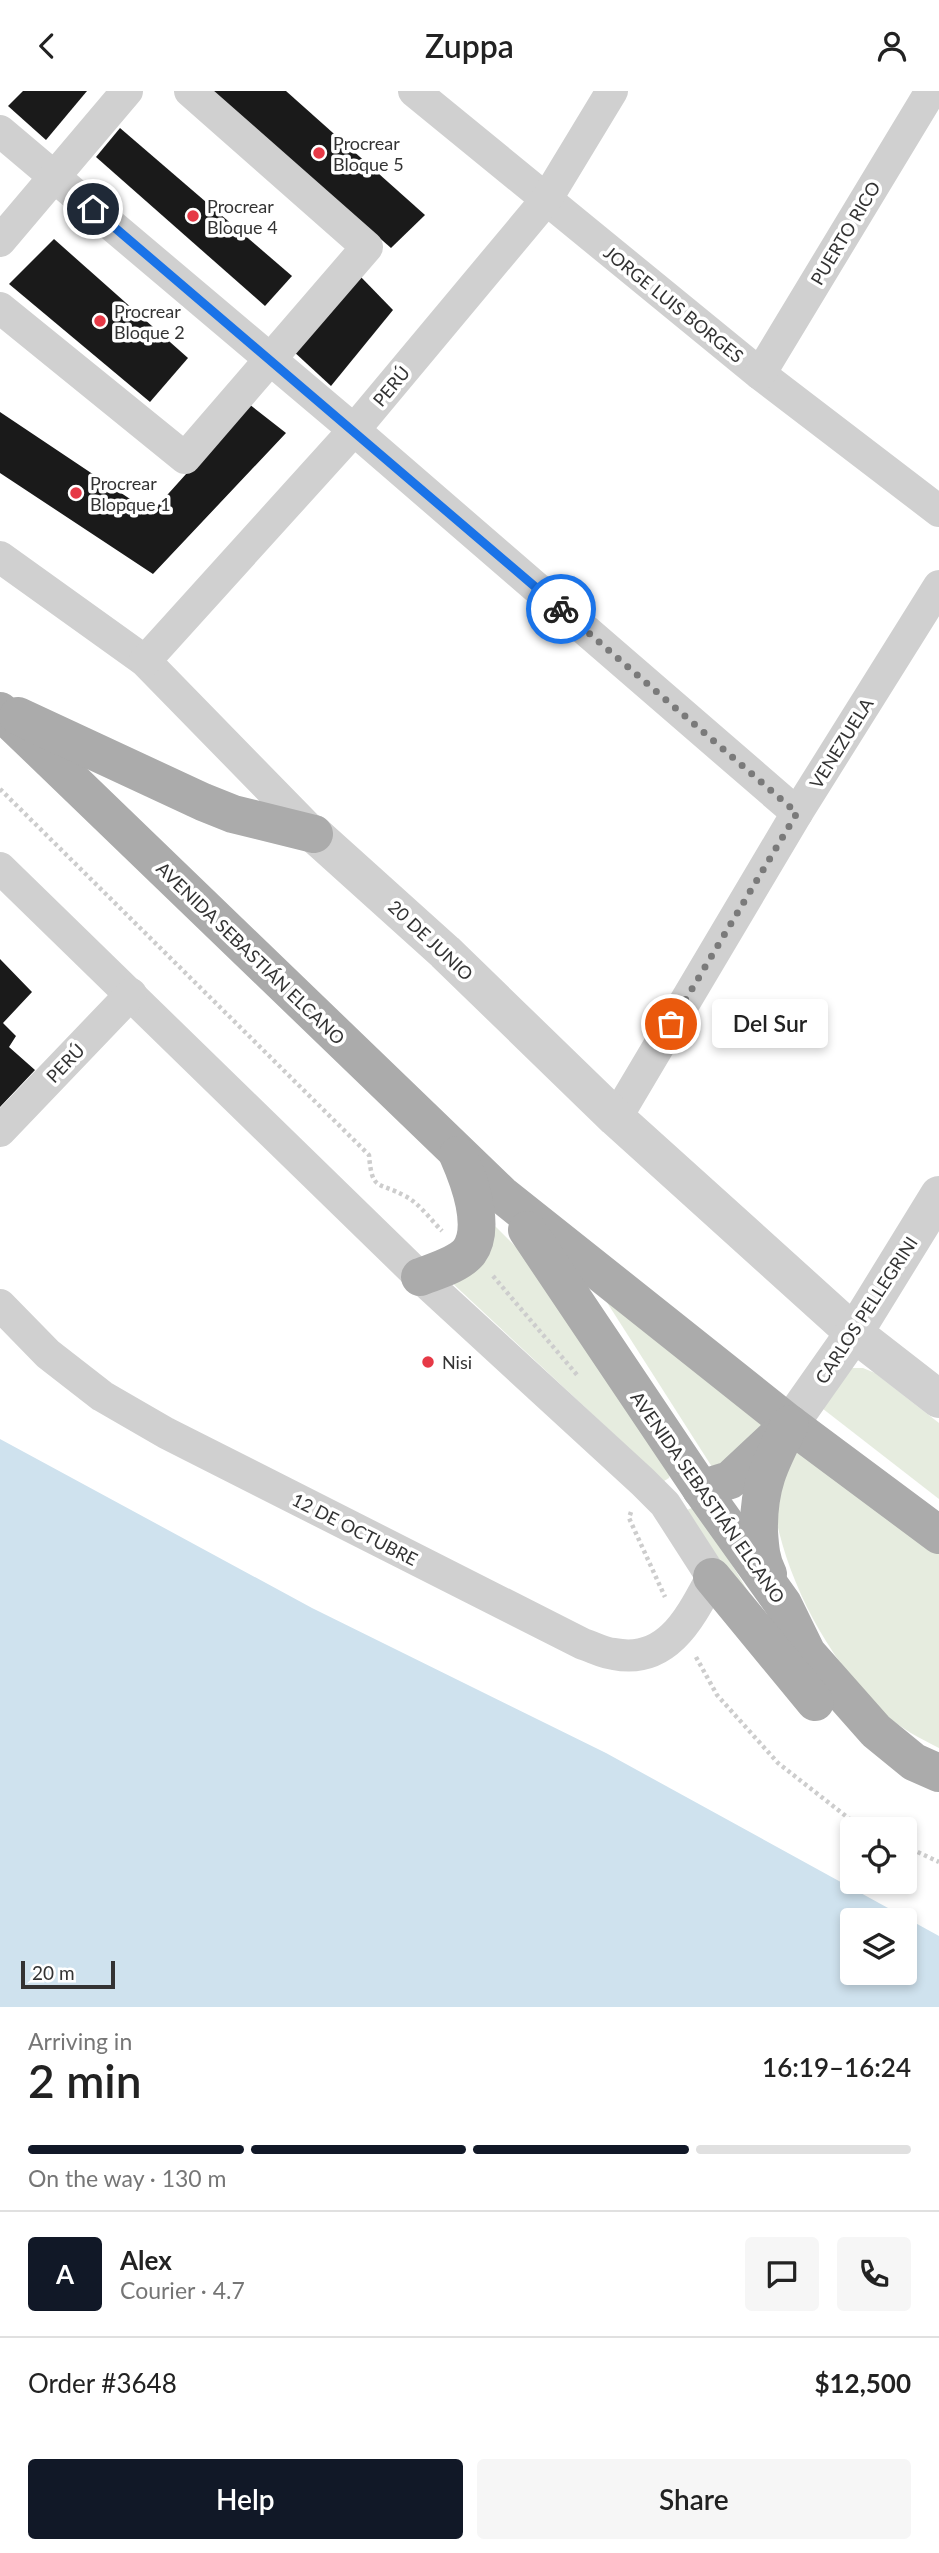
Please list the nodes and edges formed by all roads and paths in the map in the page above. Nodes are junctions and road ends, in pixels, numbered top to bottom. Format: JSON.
{"nodes":[{"id":1,"x":127,"y":91,"type":"edge"},
{"id":2,"x":190,"y":91,"type":"edge"},
{"id":3,"x":414,"y":91,"type":"edge"},
{"id":4,"x":612,"y":91,"type":"edge"},
{"id":5,"x":931,"y":91,"type":"edge"},
{"id":6,"x":0,"y":131,"type":"edge"},
{"id":7,"x":53,"y":176,"type":"junction"},
{"id":8,"x":546,"y":200,"type":"junction"},
{"id":9,"x":0,"y":241,"type":"edge"},
{"id":10,"x":0,"y":308,"type":"edge"},
{"id":11,"x":271,"y":360,"type":"junction"},
{"id":12,"x":760,"y":374,"type":"junction"},
{"id":13,"x":354,"y":431,"type":"junction"},
{"id":14,"x":939,"y":511,"type":"edge"},
{"id":15,"x":0,"y":557,"type":"edge"},
{"id":16,"x":939,"y":586,"type":"edge"},
{"id":17,"x":145,"y":661,"type":"junction"},
{"id":18,"x":0,"y":709,"type":"edge"},
{"id":19,"x":797,"y":813,"type":"junction"},
{"id":20,"x":314,"y":834,"type":"junction"},
{"id":21,"x":0,"y":868,"type":"edge"},
{"id":22,"x":131,"y":994,"type":"junction"},
{"id":23,"x":616,"y":1118,"type":"junction"},
{"id":24,"x":0,"y":1131,"type":"edge"},
{"id":25,"x":456,"y":1150,"type":"junction"},
{"id":26,"x":501,"y":1194,"type":"junction"},
{"id":27,"x":939,"y":1195,"type":"edge"},
{"id":28,"x":419,"y":1277,"type":"junction"},
{"id":29,"x":0,"y":1305,"type":"edge"},
{"id":30,"x":854,"y":1333,"type":"junction"},
{"id":31,"x":939,"y":1399,"type":"edge"},
{"id":32,"x":790,"y":1423,"type":"junction"},
{"id":33,"x":701,"y":1489,"type":"junction"},
{"id":34,"x":665,"y":1504,"type":"junction"},
{"id":35,"x":939,"y":1535,"type":"edge"},
{"id":36,"x":712,"y":1577,"type":"junction"},
{"id":37,"x":783,"y":1604,"type":"junction"},
{"id":38,"x":927,"y":1767,"type":"edge"},
{"id":39,"x":917,"y":1852,"type":"edge"},
{"id":40,"x":939,"y":1862,"type":"edge"}],
"edges":[{"from":1,"to":7,"type":"street"},
{"from":2,"to":11,"type":"street"},
{"from":3,"to":8,"type":"street","name":"JORGE LUIS BORGES"},
{"from":4,"to":8,"type":"street","name":"PERÚ"},
{"from":5,"to":12,"type":"street","name":"PUERTO RICO"},
{"from":6,"to":7,"type":"street"},
{"from":7,"to":9,"type":"street"},
{"from":7,"to":11,"type":"street"},
{"from":8,"to":12,"type":"street","name":"JORGE LUIS BORGES"},
{"from":8,"to":13,"type":"street","name":"PERÚ"},
{"from":10,"to":11,"type":"street"},
{"from":11,"to":13,"type":"street"},
{"from":12,"to":14,"type":"street","name":"JORGE LUIS BORGES"},
{"from":13,"to":17,"type":"street","name":"PERÚ"},
{"from":13,"to":19,"type":"street"},
{"from":15,"to":17,"type":"street","name":"20 DE JUNIO"},
{"from":16,"to":19,"type":"street","name":"VENEZUELA"},
{"from":17,"to":20,"type":"street","name":"20 DE JUNIO"},
{"from":18,"to":20,"type":"main road"},
{"from":18,"to":25,"type":"main road","name":"AVENIDA SEBASTIÁN ELCANO"},
{"from":19,"to":23,"type":"street","name":"VENEZUELA"},
{"from":20,"to":23,"type":"street","name":"20 DE JUNIO"},
{"from":21,"to":22,"type":"street"},
{"from":22,"to":24,"type":"street","name":"PERÚ"},
{"from":22,"to":28,"type":"street"},
{"from":23,"to":30,"type":"street","name":"20 DE JUNIO"},
{"from":25,"to":26,"type":"main road","name":"AVENIDA SEBASTIÁN ELCANO"},
{"from":25,"to":28,"type":"main road"},
{"from":26,"to":32,"type":"main road","name":"AVENIDA SEBASTIÁN ELCANO"},
{"from":26,"to":33,"type":"main road","name":"AVENIDA SEBASTIÁN ELCANO"},
{"from":27,"to":30,"type":"street","name":"CARLOS PELLEGRINI"},
{"from":28,"to":34,"type":"street"},
{"from":29,"to":36,"type":"street","name":"12 DE OCTUBRE"},
{"from":30,"to":31,"type":"street","name":"20 DE JUNIO"},
{"from":30,"to":32,"type":"street","name":"CARLOS PELLEGRINI"},
{"from":32,"to":33,"type":"main road"},
{"from":32,"to":35,"type":"main road","name":"AVENIDA SEBASTIÁN ELCANO"},
{"from":32,"to":37,"type":"main road"},
{"from":33,"to":34,"type":"street"},
{"from":33,"to":37,"type":"main road","name":"AVENIDA SEBASTIÁN ELCANO"},
{"from":34,"to":36,"type":"street"},
{"from":36,"to":38,"type":"main road"},
{"from":37,"to":38,"type":"main road","name":"AVENIDA SEBASTIÁN ELCANO"},
{"from":39,"to":40,"type":"path"}]}
